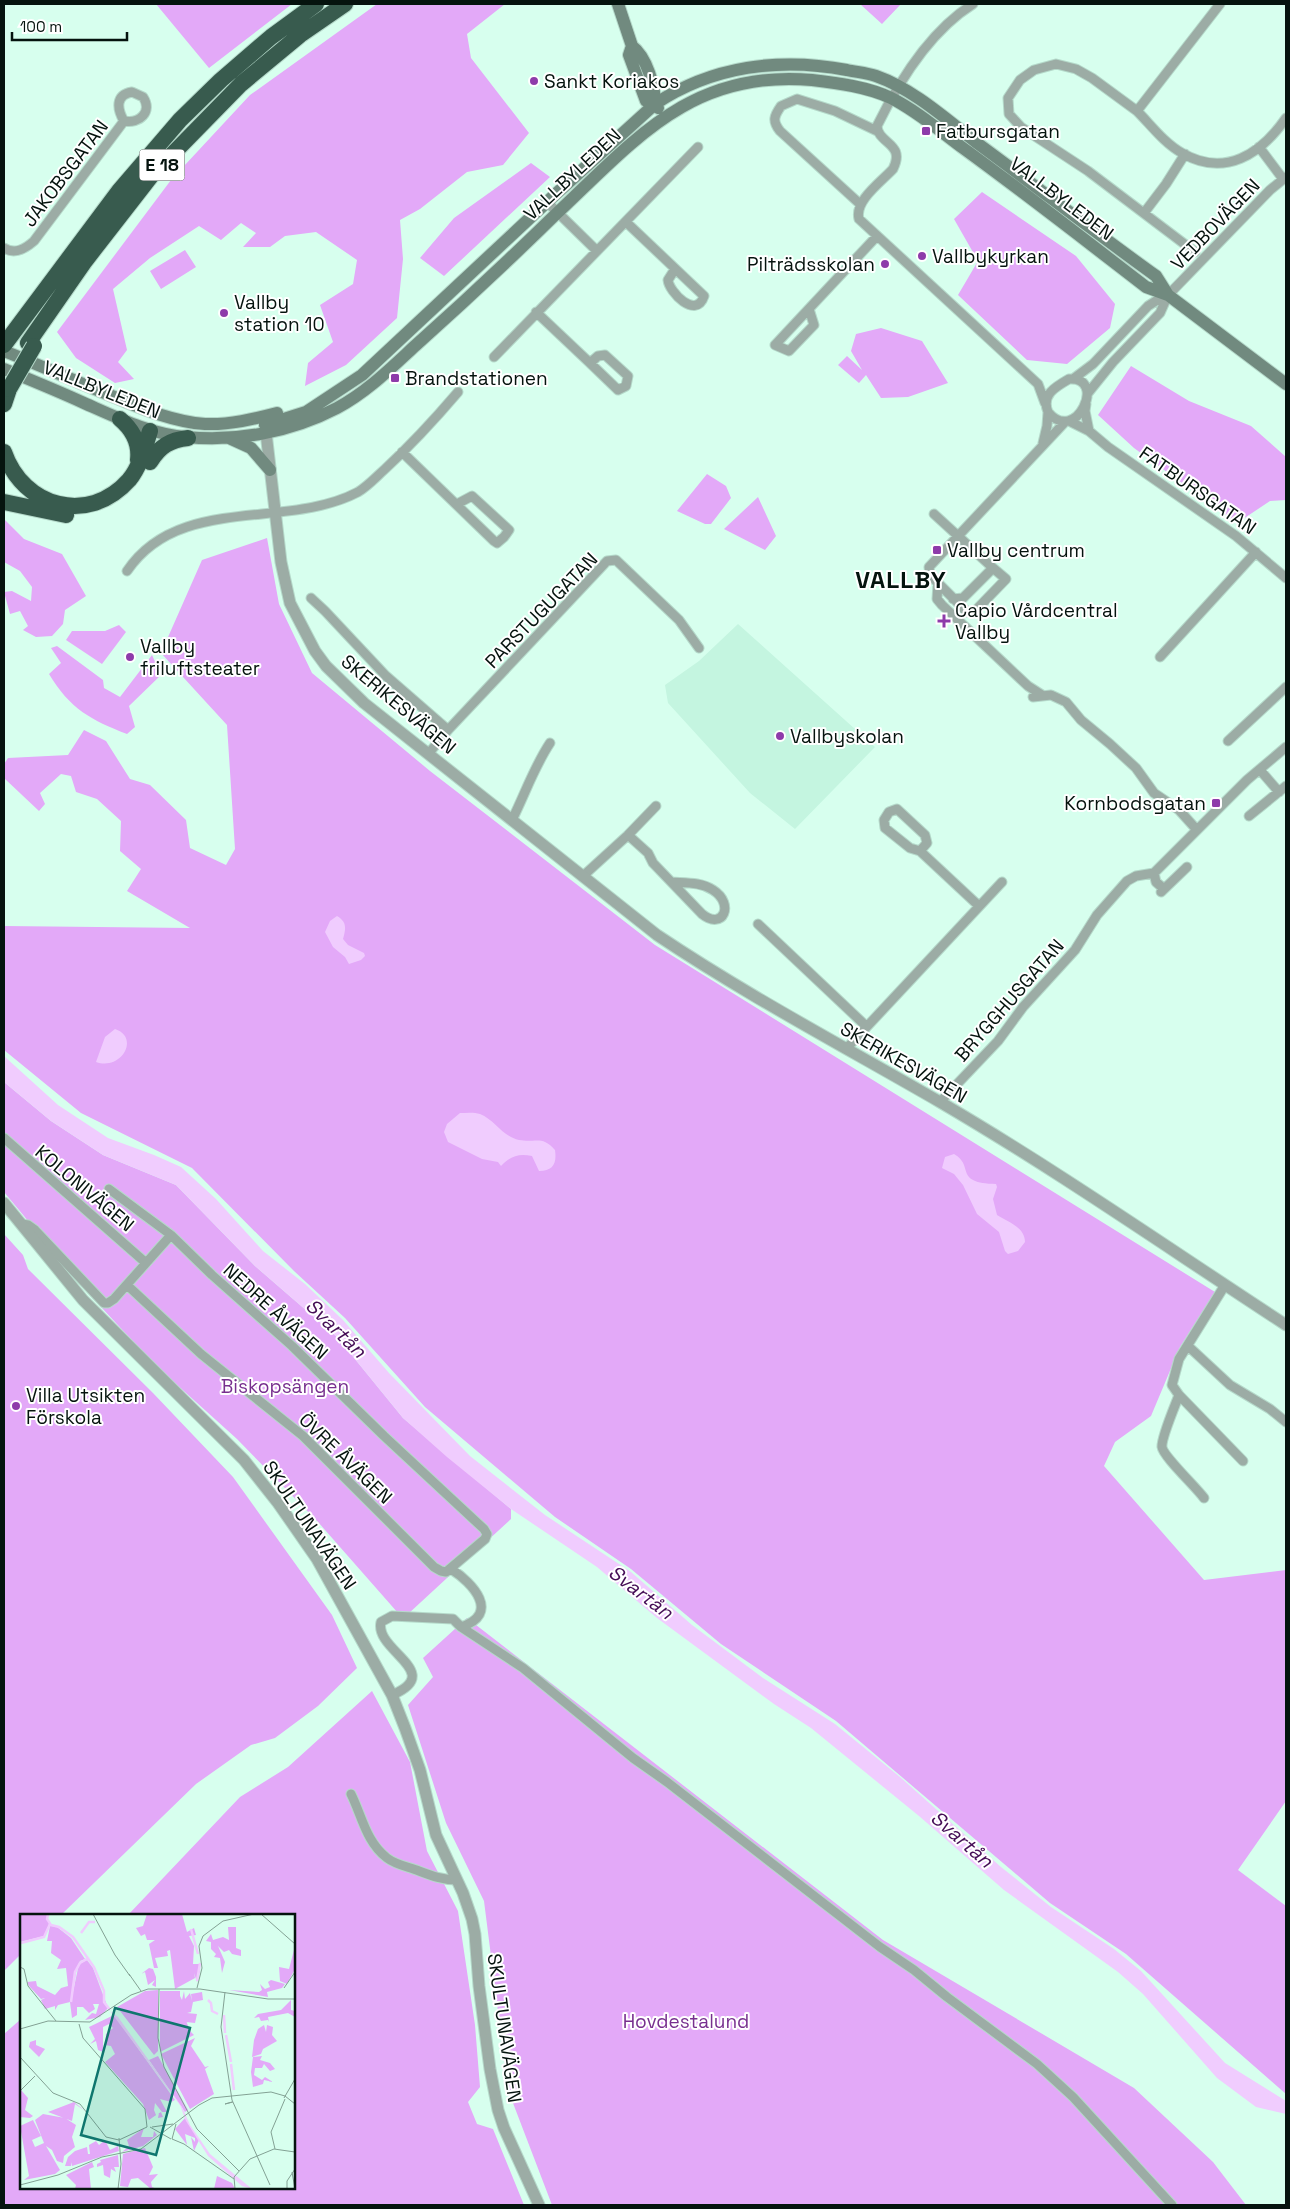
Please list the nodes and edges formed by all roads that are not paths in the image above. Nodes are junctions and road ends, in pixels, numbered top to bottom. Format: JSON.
{"nodes":[{"id":1,"x":316,"y":4,"type":"edge"},
{"id":2,"x":345,"y":4,"type":"edge"},
{"id":3,"x":618,"y":4,"type":"edge"},
{"id":4,"x":973,"y":4,"type":"edge"},
{"id":5,"x":1220,"y":4,"type":"edge"},
{"id":6,"x":632,"y":46,"type":"junction"},
{"id":7,"x":651,"y":82,"type":"junction"},
{"id":8,"x":899,"y":88,"type":"junction"},
{"id":9,"x":676,"y":92,"type":"junction"},
{"id":10,"x":891,"y":98,"type":"junction"},
{"id":11,"x":655,"y":104,"type":"junction"},
{"id":12,"x":1137,"y":110,"type":"junction"},
{"id":13,"x":664,"y":117,"type":"junction"},
{"id":14,"x":1286,"y":118,"type":"edge"},
{"id":15,"x":124,"y":121,"type":"dead end"},
{"id":16,"x":877,"y":131,"type":"junction"},
{"id":17,"x":698,"y":147,"type":"dead end"},
{"id":18,"x":1259,"y":147,"type":"junction"},
{"id":19,"x":1185,"y":154,"type":"junction"},
{"id":20,"x":1285,"y":178,"type":"edge"},
{"id":21,"x":547,"y":202,"type":"junction"},
{"id":22,"x":860,"y":204,"type":"junction"},
{"id":23,"x":558,"y":213,"type":"junction"},
{"id":24,"x":1144,"y":213,"type":"junction"},
{"id":25,"x":626,"y":222,"type":"junction"},
{"id":26,"x":877,"y":236,"type":"junction"},
{"id":27,"x":4,"y":248,"type":"edge"},
{"id":28,"x":597,"y":250,"type":"junction"},
{"id":29,"x":1195,"y":252,"type":"dead end"},
{"id":30,"x":675,"y":269,"type":"dead end"},
{"id":31,"x":1168,"y":295,"type":"junction"},
{"id":32,"x":809,"y":309,"type":"junction"},
{"id":33,"x":536,"y":312,"type":"junction"},
{"id":34,"x":7,"y":340,"type":"edge"},
{"id":35,"x":4,"y":351,"type":"edge"},
{"id":36,"x":494,"y":357,"type":"dead end"},
{"id":37,"x":590,"y":363,"type":"dead end"},
{"id":38,"x":4,"y":369,"type":"edge"},
{"id":39,"x":1073,"y":379,"type":"junction"},
{"id":40,"x":1038,"y":384,"type":"junction"},
{"id":41,"x":1061,"y":384,"type":"junction"},
{"id":42,"x":1286,"y":384,"type":"edge"},
{"id":43,"x":5,"y":390,"type":"edge"},
{"id":44,"x":458,"y":392,"type":"dead end"},
{"id":45,"x":1088,"y":396,"type":"junction"},
{"id":46,"x":1045,"y":403,"type":"junction"},
{"id":47,"x":145,"y":409,"type":"junction"},
{"id":48,"x":1048,"y":412,"type":"junction"},
{"id":49,"x":120,"y":419,"type":"junction"},
{"id":50,"x":237,"y":422,"type":"junction"},
{"id":51,"x":1067,"y":422,"type":"junction"},
{"id":52,"x":264,"y":425,"type":"junction"},
{"id":53,"x":155,"y":430,"type":"junction"},
{"id":54,"x":1089,"y":431,"type":"junction"},
{"id":55,"x":225,"y":437,"type":"junction"},
{"id":56,"x":188,"y":438,"type":"junction"},
{"id":57,"x":1043,"y":444,"type":"junction"},
{"id":58,"x":4,"y":452,"type":"edge"},
{"id":59,"x":402,"y":452,"type":"junction"},
{"id":60,"x":144,"y":463,"type":"junction"},
{"id":61,"x":270,"y":470,"type":"junction"},
{"id":62,"x":4,"y":502,"type":"edge"},
{"id":63,"x":457,"y":504,"type":"junction"},
{"id":64,"x":275,"y":511,"type":"junction"},
{"id":65,"x":934,"y":514,"type":"dead end"},
{"id":66,"x":958,"y":535,"type":"junction"},
{"id":67,"x":1256,"y":552,"type":"junction"},
{"id":68,"x":993,"y":568,"type":"junction"},
{"id":69,"x":127,"y":571,"type":"dead end"},
{"id":70,"x":1286,"y":578,"type":"edge"},
{"id":71,"x":938,"y":583,"type":"junction"},
{"id":72,"x":311,"y":598,"type":"dead end"},
{"id":73,"x":953,"y":599,"type":"junction"},
{"id":74,"x":699,"y":648,"type":"dead end"},
{"id":75,"x":1160,"y":657,"type":"dead end"},
{"id":76,"x":1286,"y":687,"type":"edge"},
{"id":77,"x":448,"y":730,"type":"junction"},
{"id":78,"x":1228,"y":741,"type":"dead end"},
{"id":79,"x":550,"y":743,"type":"dead end"},
{"id":80,"x":1286,"y":747,"type":"edge"},
{"id":81,"x":428,"y":753,"type":"junction"},
{"id":82,"x":1260,"y":770,"type":"junction"},
{"id":83,"x":1282,"y":789,"type":"edge"},
{"id":84,"x":656,"y":806,"type":"dead end"},
{"id":85,"x":1249,"y":816,"type":"dead end"},
{"id":86,"x":512,"y":820,"type":"junction"},
{"id":87,"x":1197,"y":830,"type":"junction"},
{"id":88,"x":628,"y":835,"type":"junction"},
{"id":89,"x":920,"y":851,"type":"junction"},
{"id":90,"x":1187,"y":867,"type":"dead end"},
{"id":91,"x":1154,"y":873,"type":"junction"},
{"id":92,"x":583,"y":876,"type":"junction"},
{"id":93,"x":672,"y":882,"type":"junction"},
{"id":94,"x":1002,"y":882,"type":"dead end"},
{"id":95,"x":979,"y":906,"type":"junction"},
{"id":96,"x":758,"y":924,"type":"dead end"},
{"id":97,"x":866,"y":1026,"type":"junction"},
{"id":98,"x":846,"y":1049,"type":"junction"},
{"id":99,"x":940,"y":1102,"type":"junction"},
{"id":100,"x":4,"y":1138,"type":"edge"},
{"id":101,"x":108,"y":1189,"type":"dead end"},
{"id":102,"x":4,"y":1203,"type":"edge"},
{"id":103,"x":22,"y":1224,"type":"junction"},
{"id":104,"x":172,"y":1236,"type":"junction"},
{"id":105,"x":146,"y":1262,"type":"junction"},
{"id":106,"x":127,"y":1285,"type":"junction"},
{"id":107,"x":1225,"y":1286,"type":"junction"},
{"id":108,"x":1286,"y":1325,"type":"edge"},
{"id":109,"x":1188,"y":1346,"type":"junction"},
{"id":110,"x":1179,"y":1395,"type":"junction"},
{"id":111,"x":1286,"y":1422,"type":"edge"},
{"id":112,"x":1243,"y":1462,"type":"dead end"},
{"id":113,"x":1204,"y":1498,"type":"dead end"},
{"id":114,"x":451,"y":1569,"type":"junction"},
{"id":115,"x":461,"y":1627,"type":"junction"},
{"id":116,"x":392,"y":1695,"type":"junction"},
{"id":117,"x":351,"y":1794,"type":"dead end"},
{"id":118,"x":457,"y":1880,"type":"junction"},
{"id":119,"x":539,"y":2205,"type":"edge"},
{"id":120,"x":1172,"y":2205,"type":"edge"}],
"edges":[{"from":1,"to":34,"type":"highway","number":"E 18"},
{"from":2,"to":43,"type":"highway","number":"E 18"},
{"from":3,"to":6,"type":"main road"},
{"from":4,"to":8,"type":"street"},
{"from":5,"to":12,"type":"street"},
{"from":6,"to":7,"type":"main road"},
{"from":6,"to":11,"type":"main road"},
{"from":7,"to":9,"type":"main road"},
{"from":7,"to":11,"type":"main road"},
{"from":8,"to":9,"type":"main road","name":"VALLBYLEDEN"},
{"from":8,"to":10,"type":"street"},
{"from":8,"to":31,"type":"main road","name":"VALLBYLEDEN"},
{"from":9,"to":11,"type":"main road","name":"VALLBYLEDEN"},
{"from":10,"to":13,"type":"main road","name":"VALLBYLEDEN"},
{"from":10,"to":16,"type":"street"},
{"from":10,"to":31,"type":"main road","name":"VALLBYLEDEN"},
{"from":11,"to":13,"type":"main road"},
{"from":11,"to":21,"type":"main road","name":"VALLBYLEDEN"},
{"from":12,"to":19,"type":"street"},
{"from":12,"to":24,"type":"street"},
{"from":13,"to":23,"type":"main road","name":"VALLBYLEDEN"},
{"from":14,"to":18,"type":"street"},
{"from":15,"to":27,"type":"street","name":"JAKOBSGATAN"},
{"from":16,"to":22,"type":"street"},
{"from":16,"to":22,"type":"street"},
{"from":17,"to":25,"type":"street"},
{"from":18,"to":19,"type":"street"},
{"from":18,"to":20,"type":"street"},
{"from":19,"to":24,"type":"street"},
{"from":20,"to":31,"type":"street","name":"VEDBOVÄGEN"},
{"from":21,"to":23,"type":"street"},
{"from":21,"to":52,"type":"main road","name":"VALLBYLEDEN"},
{"from":22,"to":26,"type":"street"},
{"from":23,"to":28,"type":"street"},
{"from":23,"to":52,"type":"main road","name":"VALLBYLEDEN"},
{"from":24,"to":29,"type":"street"},
{"from":25,"to":28,"type":"street"},
{"from":25,"to":30,"type":"street"},
{"from":26,"to":32,"type":"street"},
{"from":26,"to":40,"type":"street"},
{"from":28,"to":33,"type":"street"},
{"from":31,"to":39,"type":"street"},
{"from":31,"to":42,"type":"main road","name":"VALLBYLEDEN"},
{"from":31,"to":45,"type":"street"},
{"from":32,"to":32,"type":"street"},
{"from":33,"to":36,"type":"street"},
{"from":33,"to":37,"type":"street"},
{"from":35,"to":47,"type":"main road","name":"VALLBYLEDEN"},
{"from":38,"to":49,"type":"main road","name":"VALLBYLEDEN"},
{"from":39,"to":41,"type":"street"},
{"from":39,"to":45,"type":"street"},
{"from":40,"to":41,"type":"street"},
{"from":40,"to":46,"type":"street"},
{"from":41,"to":46,"type":"street"},
{"from":44,"to":59,"type":"street"},
{"from":45,"to":51,"type":"street"},
{"from":45,"to":54,"type":"street"},
{"from":46,"to":48,"type":"street"},
{"from":47,"to":50,"type":"main road","name":"VALLBYLEDEN"},
{"from":47,"to":53,"type":"main road"},
{"from":48,"to":51,"type":"street"},
{"from":48,"to":57,"type":"street"},
{"from":49,"to":53,"type":"main road","name":"VALLBYLEDEN"},
{"from":49,"to":60,"type":"highway"},
{"from":50,"to":52,"type":"main road","name":"VALLBYLEDEN"},
{"from":50,"to":53,"type":"main road"},
{"from":51,"to":54,"type":"street","name":"FATBURSGATAN"},
{"from":51,"to":57,"type":"street"},
{"from":52,"to":55,"type":"main road","name":"VALLBYLEDEN"},
{"from":52,"to":61,"type":"street","name":"SKERIKESVÄGEN"},
{"from":53,"to":56,"type":"main road","name":"VALLBYLEDEN"},
{"from":53,"to":60,"type":"highway"},
{"from":54,"to":67,"type":"street","name":"FATBURSGATAN"},
{"from":55,"to":56,"type":"main road","name":"VALLBYLEDEN"},
{"from":55,"to":61,"type":"main road"},
{"from":56,"to":60,"type":"highway"},
{"from":57,"to":66,"type":"street"},
{"from":58,"to":60,"type":"highway"},
{"from":59,"to":63,"type":"street"},
{"from":59,"to":64,"type":"street"},
{"from":60,"to":62,"type":"highway"},
{"from":61,"to":64,"type":"street","name":"SKERIKESVÄGEN"},
{"from":63,"to":63,"type":"street"},
{"from":64,"to":69,"type":"street"},
{"from":64,"to":81,"type":"street","name":"SKERIKESVÄGEN"},
{"from":65,"to":66,"type":"street"},
{"from":66,"to":68,"type":"street"},
{"from":66,"to":71,"type":"street"},
{"from":67,"to":70,"type":"street","name":"FATBURSGATAN"},
{"from":67,"to":75,"type":"street"},
{"from":68,"to":73,"type":"street"},
{"from":68,"to":73,"type":"street"},
{"from":71,"to":73,"type":"street"},
{"from":71,"to":87,"type":"street"},
{"from":72,"to":77,"type":"street"},
{"from":74,"to":77,"type":"street","name":"PARSTUGUGATAN"},
{"from":76,"to":78,"type":"street"},
{"from":77,"to":81,"type":"street","name":"PARSTUGUGATAN"},
{"from":79,"to":86,"type":"street"},
{"from":80,"to":82,"type":"street"},
{"from":81,"to":86,"type":"street","name":"SKERIKESVÄGEN"},
{"from":82,"to":83,"type":"street"},
{"from":82,"to":87,"type":"street"},
{"from":83,"to":85,"type":"street"},
{"from":84,"to":88,"type":"street"},
{"from":86,"to":92,"type":"street","name":"SKERIKESVÄGEN"},
{"from":87,"to":91,"type":"street"},
{"from":88,"to":92,"type":"street"},
{"from":88,"to":93,"type":"street"},
{"from":89,"to":89,"type":"street"},
{"from":89,"to":95,"type":"street"},
{"from":90,"to":91,"type":"street"},
{"from":91,"to":99,"type":"street","name":"BRYGGHUSGATAN"},
{"from":92,"to":98,"type":"street","name":"SKERIKESVÄGEN"},
{"from":93,"to":93,"type":"street"},
{"from":94,"to":95,"type":"street"},
{"from":95,"to":97,"type":"street"},
{"from":96,"to":97,"type":"street"},
{"from":97,"to":98,"type":"street"},
{"from":98,"to":99,"type":"street","name":"SKERIKESVÄGEN"},
{"from":99,"to":107,"type":"street","name":"SKERIKESVÄGEN"},
{"from":100,"to":105,"type":"street","name":"KOLONIVÄGEN"},
{"from":101,"to":104,"type":"street","name":"NEDRE ÅVÄGEN"},
{"from":102,"to":103,"type":"street","name":"SKULTUNAVÄGEN"},
{"from":103,"to":106,"type":"street"},
{"from":103,"to":116,"type":"street","name":"SKULTUNAVÄGEN"},
{"from":104,"to":105,"type":"street"},
{"from":104,"to":114,"type":"street","name":"NEDRE ÅVÄGEN"},
{"from":105,"to":106,"type":"street"},
{"from":106,"to":114,"type":"street","name":"ÖVRE ÅVÄGEN"},
{"from":107,"to":108,"type":"street","name":"SKERIKESVÄGEN"},
{"from":107,"to":109,"type":"street"},
{"from":109,"to":110,"type":"street"},
{"from":109,"to":111,"type":"street"},
{"from":110,"to":112,"type":"street"},
{"from":110,"to":113,"type":"street"},
{"from":114,"to":115,"type":"street","name":"ÖVRE ÅVÄGEN"},
{"from":115,"to":116,"type":"street"},
{"from":115,"to":120,"type":"street"},
{"from":116,"to":118,"type":"street","name":"SKULTUNAVÄGEN"},
{"from":117,"to":118,"type":"street"},
{"from":118,"to":119,"type":"street","name":"SKULTUNAVÄGEN"}]}
